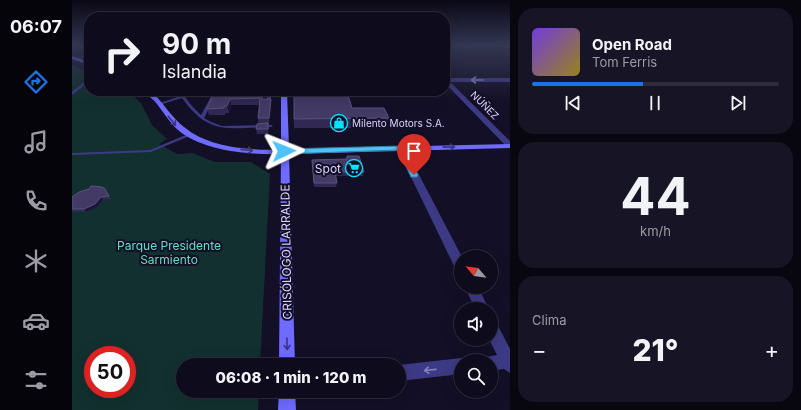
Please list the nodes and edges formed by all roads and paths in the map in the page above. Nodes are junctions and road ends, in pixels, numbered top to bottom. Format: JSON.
{"nodes":[{"id":1,"x":450,"y":80,"type":"edge"},
{"id":2,"x":510,"y":80,"type":"edge"},
{"id":3,"x":84,"y":84,"type":"edge"},
{"id":4,"x":450,"y":85,"type":"edge"},
{"id":5,"x":72,"y":94,"type":"edge"},
{"id":6,"x":152,"y":96,"type":"edge"},
{"id":7,"x":213,"y":96,"type":"edge"},
{"id":8,"x":269,"y":96,"type":"edge"},
{"id":9,"x":284,"y":96,"type":"edge"},
{"id":10,"x":183,"y":97,"type":"joint"},
{"id":11,"x":269,"y":102,"type":"edge"},
{"id":12,"x":159,"y":104,"type":"junction"},
{"id":13,"x":202,"y":118,"type":"junction"},
{"id":14,"x":271,"y":126,"type":"dead end"},
{"id":15,"x":190,"y":135,"type":"junction"},
{"id":16,"x":510,"y":145,"type":"edge"},
{"id":17,"x":401,"y":148,"type":"junction"},
{"id":18,"x":284,"y":151,"type":"junction"},
{"id":19,"x":72,"y":154,"type":"edge"},
{"id":20,"x":454,"y":254,"type":"edge"},
{"id":21,"x":498,"y":341,"type":"edge"},
{"id":22,"x":287,"y":358,"type":"edge"},
{"id":23,"x":509,"y":362,"type":"edge"},
{"id":24,"x":498,"y":363,"type":"edge"},
{"id":25,"x":454,"y":367,"type":"edge"},
{"id":26,"x":406,"y":372,"type":"edge"},
{"id":27,"x":287,"y":398,"type":"edge"},
{"id":28,"x":287,"y":410,"type":"edge"}],
"edges":[{"from":2,"to":1,"type":"street","one_way":true},
{"from":3,"to":5,"type":"lane"},
{"from":4,"to":16,"type":"street","name":"NÚÑEZ"},
{"from":6,"to":12,"type":"main road"},
{"from":7,"to":13,"type":"lane"},
{"from":8,"to":11,"type":"lane"},
{"from":9,"to":18,"type":"main road","name":"CRISÓLOGO LARRALDE"},
{"from":10,"to":12,"type":"lane"},
{"from":10,"to":13,"type":"lane"},
{"from":12,"to":15,"type":"main road","one_way":true},
{"from":13,"to":14,"type":"lane"},
{"from":15,"to":18,"type":"main road","one_way":true},
{"from":15,"to":19,"type":"lane"},
{"from":17,"to":16,"type":"main road","one_way":true},
{"from":17,"to":18,"type":"main road"},
{"from":17,"to":20,"type":"street"},
{"from":18,"to":22,"type":"main road","name":"CRISÓLOGO LARRALDE","one_way":true},
{"from":21,"to":23,"type":"street"},
{"from":23,"to":24,"type":"street"},
{"from":25,"to":26,"type":"street","one_way":true},
{"from":27,"to":28,"type":"main road"}]}
